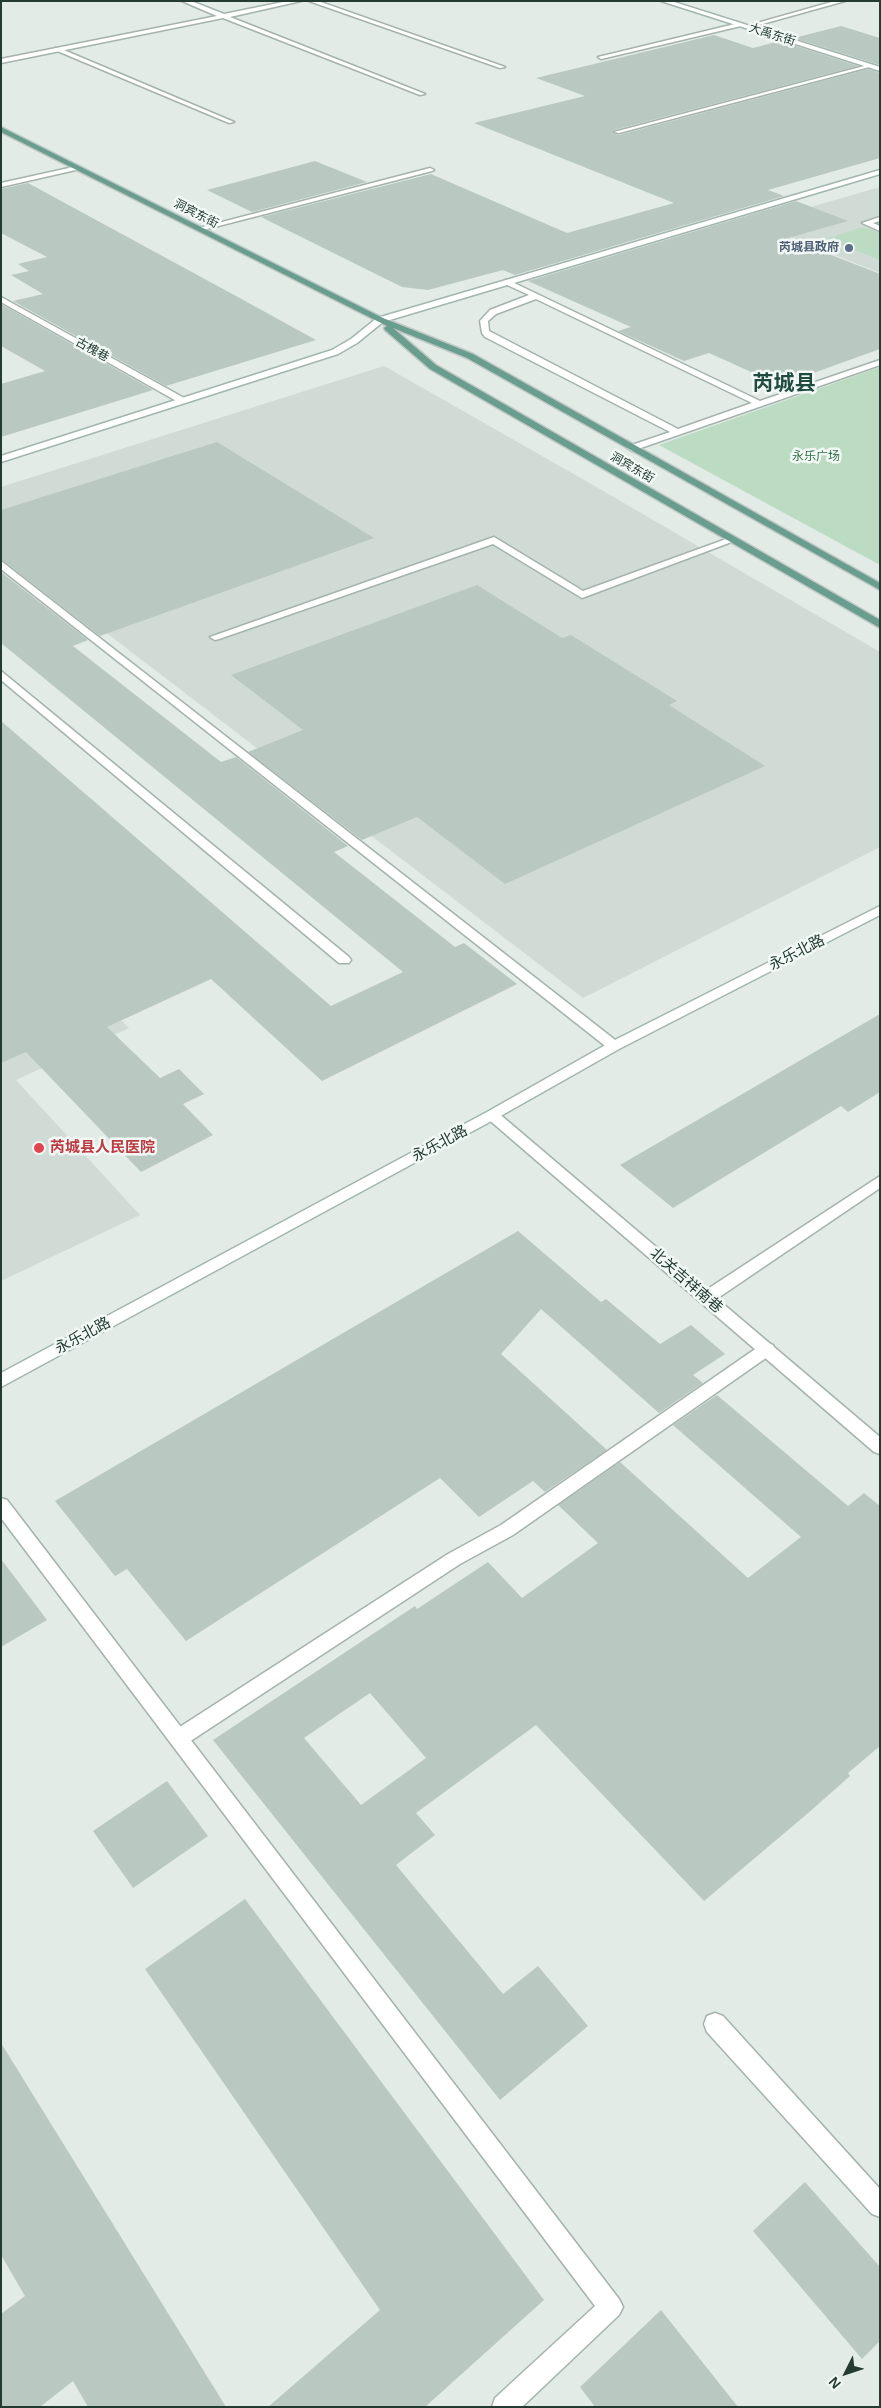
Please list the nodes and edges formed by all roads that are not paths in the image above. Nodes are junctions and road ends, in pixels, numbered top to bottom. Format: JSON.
{"nodes":[{"id":1,"x":185,"y":1,"type":"edge"},
{"id":2,"x":298,"y":1,"type":"edge"},
{"id":3,"x":312,"y":1,"type":"edge"},
{"id":4,"x":664,"y":1,"type":"edge"},
{"id":5,"x":842,"y":1,"type":"edge"},
{"id":6,"x":224,"y":16,"type":"junction"},
{"id":7,"x":743,"y":26,"type":"junction"},
{"id":8,"x":57,"y":49,"type":"junction"},
{"id":9,"x":601,"y":57,"type":"dead end"},
{"id":10,"x":1,"y":60,"type":"edge"},
{"id":11,"x":502,"y":66,"type":"dead end"},
{"id":12,"x":870,"y":66,"type":"junction"},
{"id":13,"x":879,"y":69,"type":"edge"},
{"id":14,"x":422,"y":94,"type":"dead end"},
{"id":15,"x":231,"y":122,"type":"dead end"},
{"id":16,"x":1,"y":129,"type":"edge"},
{"id":17,"x":617,"y":132,"type":"dead end"},
{"id":18,"x":78,"y":168,"type":"junction"},
{"id":19,"x":430,"y":170,"type":"dead end"},
{"id":20,"x":880,"y":172,"type":"edge"},
{"id":21,"x":1,"y":186,"type":"edge"},
{"id":22,"x":880,"y":219,"type":"edge"},
{"id":23,"x":199,"y":229,"type":"junction"},
{"id":24,"x":880,"y":229,"type":"edge"},
{"id":25,"x":508,"y":282,"type":"junction"},
{"id":26,"x":536,"y":296,"type":"junction"},
{"id":27,"x":1,"y":299,"type":"edge"},
{"id":28,"x":380,"y":320,"type":"junction"},
{"id":29,"x":880,"y":362,"type":"edge"},
{"id":30,"x":182,"y":401,"type":"junction"},
{"id":31,"x":760,"y":404,"type":"junction"},
{"id":32,"x":677,"y":432,"type":"junction"},
{"id":33,"x":632,"y":448,"type":"junction"},
{"id":34,"x":1,"y":459,"type":"edge"},
{"id":35,"x":732,"y":540,"type":"junction"},
{"id":36,"x":1,"y":564,"type":"edge"},
{"id":37,"x":880,"y":587,"type":"edge"},
{"id":38,"x":880,"y":625,"type":"edge"},
{"id":39,"x":215,"y":637,"type":"dead end"},
{"id":40,"x":1,"y":674,"type":"edge"},
{"id":41,"x":880,"y":910,"type":"edge"},
{"id":42,"x":344,"y":960,"type":"dead end"},
{"id":43,"x":614,"y":1046,"type":"junction"},
{"id":44,"x":492,"y":1115,"type":"junction"},
{"id":45,"x":880,"y":1181,"type":"edge"},
{"id":46,"x":706,"y":1298,"type":"junction"},
{"id":47,"x":767,"y":1349,"type":"junction"},
{"id":48,"x":1,"y":1381,"type":"edge"},
{"id":49,"x":880,"y":1446,"type":"edge"},
{"id":50,"x":1,"y":1505,"type":"edge"},
{"id":51,"x":179,"y":1738,"type":"junction"},
{"id":52,"x":715,"y":2024,"type":"dead end"},
{"id":53,"x":880,"y":2206,"type":"edge"},
{"id":54,"x":504,"y":2407,"type":"edge"}],
"edges":[{"from":1,"to":6,"type":"street"},
{"from":2,"to":6,"type":"street"},
{"from":3,"to":11,"type":"street"},
{"from":4,"to":7,"type":"street","name":"大禹东街"},
{"from":5,"to":7,"type":"street"},
{"from":6,"to":8,"type":"street"},
{"from":6,"to":14,"type":"street"},
{"from":7,"to":9,"type":"street"},
{"from":7,"to":12,"type":"street","name":"大禹东街"},
{"from":8,"to":10,"type":"street"},
{"from":8,"to":15,"type":"street"},
{"from":12,"to":13,"type":"street","name":"大禹东街"},
{"from":12,"to":17,"type":"street"},
{"from":16,"to":18,"type":"main road","name":"洞宾东街"},
{"from":18,"to":21,"type":"street"},
{"from":18,"to":23,"type":"main road","name":"洞宾东街"},
{"from":19,"to":23,"type":"street"},
{"from":20,"to":25,"type":"street"},
{"from":22,"to":24,"type":"street"},
{"from":23,"to":28,"type":"main road","name":"洞宾东街"},
{"from":25,"to":26,"type":"street"},
{"from":25,"to":28,"type":"street"},
{"from":26,"to":31,"type":"street"},
{"from":26,"to":32,"type":"street"},
{"from":27,"to":30,"type":"street","name":"古槐巷"},
{"from":28,"to":30,"type":"street"},
{"from":28,"to":33,"type":"main road","name":"洞宾东街"},
{"from":28,"to":35,"type":"main road","name":"洞宾东街"},
{"from":29,"to":31,"type":"street"},
{"from":30,"to":34,"type":"street"},
{"from":31,"to":32,"type":"street"},
{"from":32,"to":33,"type":"street"},
{"from":33,"to":37,"type":"main road","name":"洞宾东街"},
{"from":35,"to":38,"type":"main road","name":"洞宾东街"},
{"from":35,"to":39,"type":"street"},
{"from":36,"to":43,"type":"street"},
{"from":40,"to":42,"type":"street"},
{"from":41,"to":43,"type":"street","name":"永乐北路"},
{"from":43,"to":44,"type":"street","name":"永乐北路"},
{"from":44,"to":46,"type":"street","name":"北关吉祥南巷"},
{"from":44,"to":48,"type":"street","name":"永乐北路"},
{"from":45,"to":46,"type":"street"},
{"from":46,"to":47,"type":"street","name":"北关吉祥南巷"},
{"from":47,"to":49,"type":"street","name":"北关吉祥南巷"},
{"from":47,"to":51,"type":"street"},
{"from":50,"to":51,"type":"street"},
{"from":51,"to":54,"type":"street"},
{"from":52,"to":53,"type":"street"}]}
